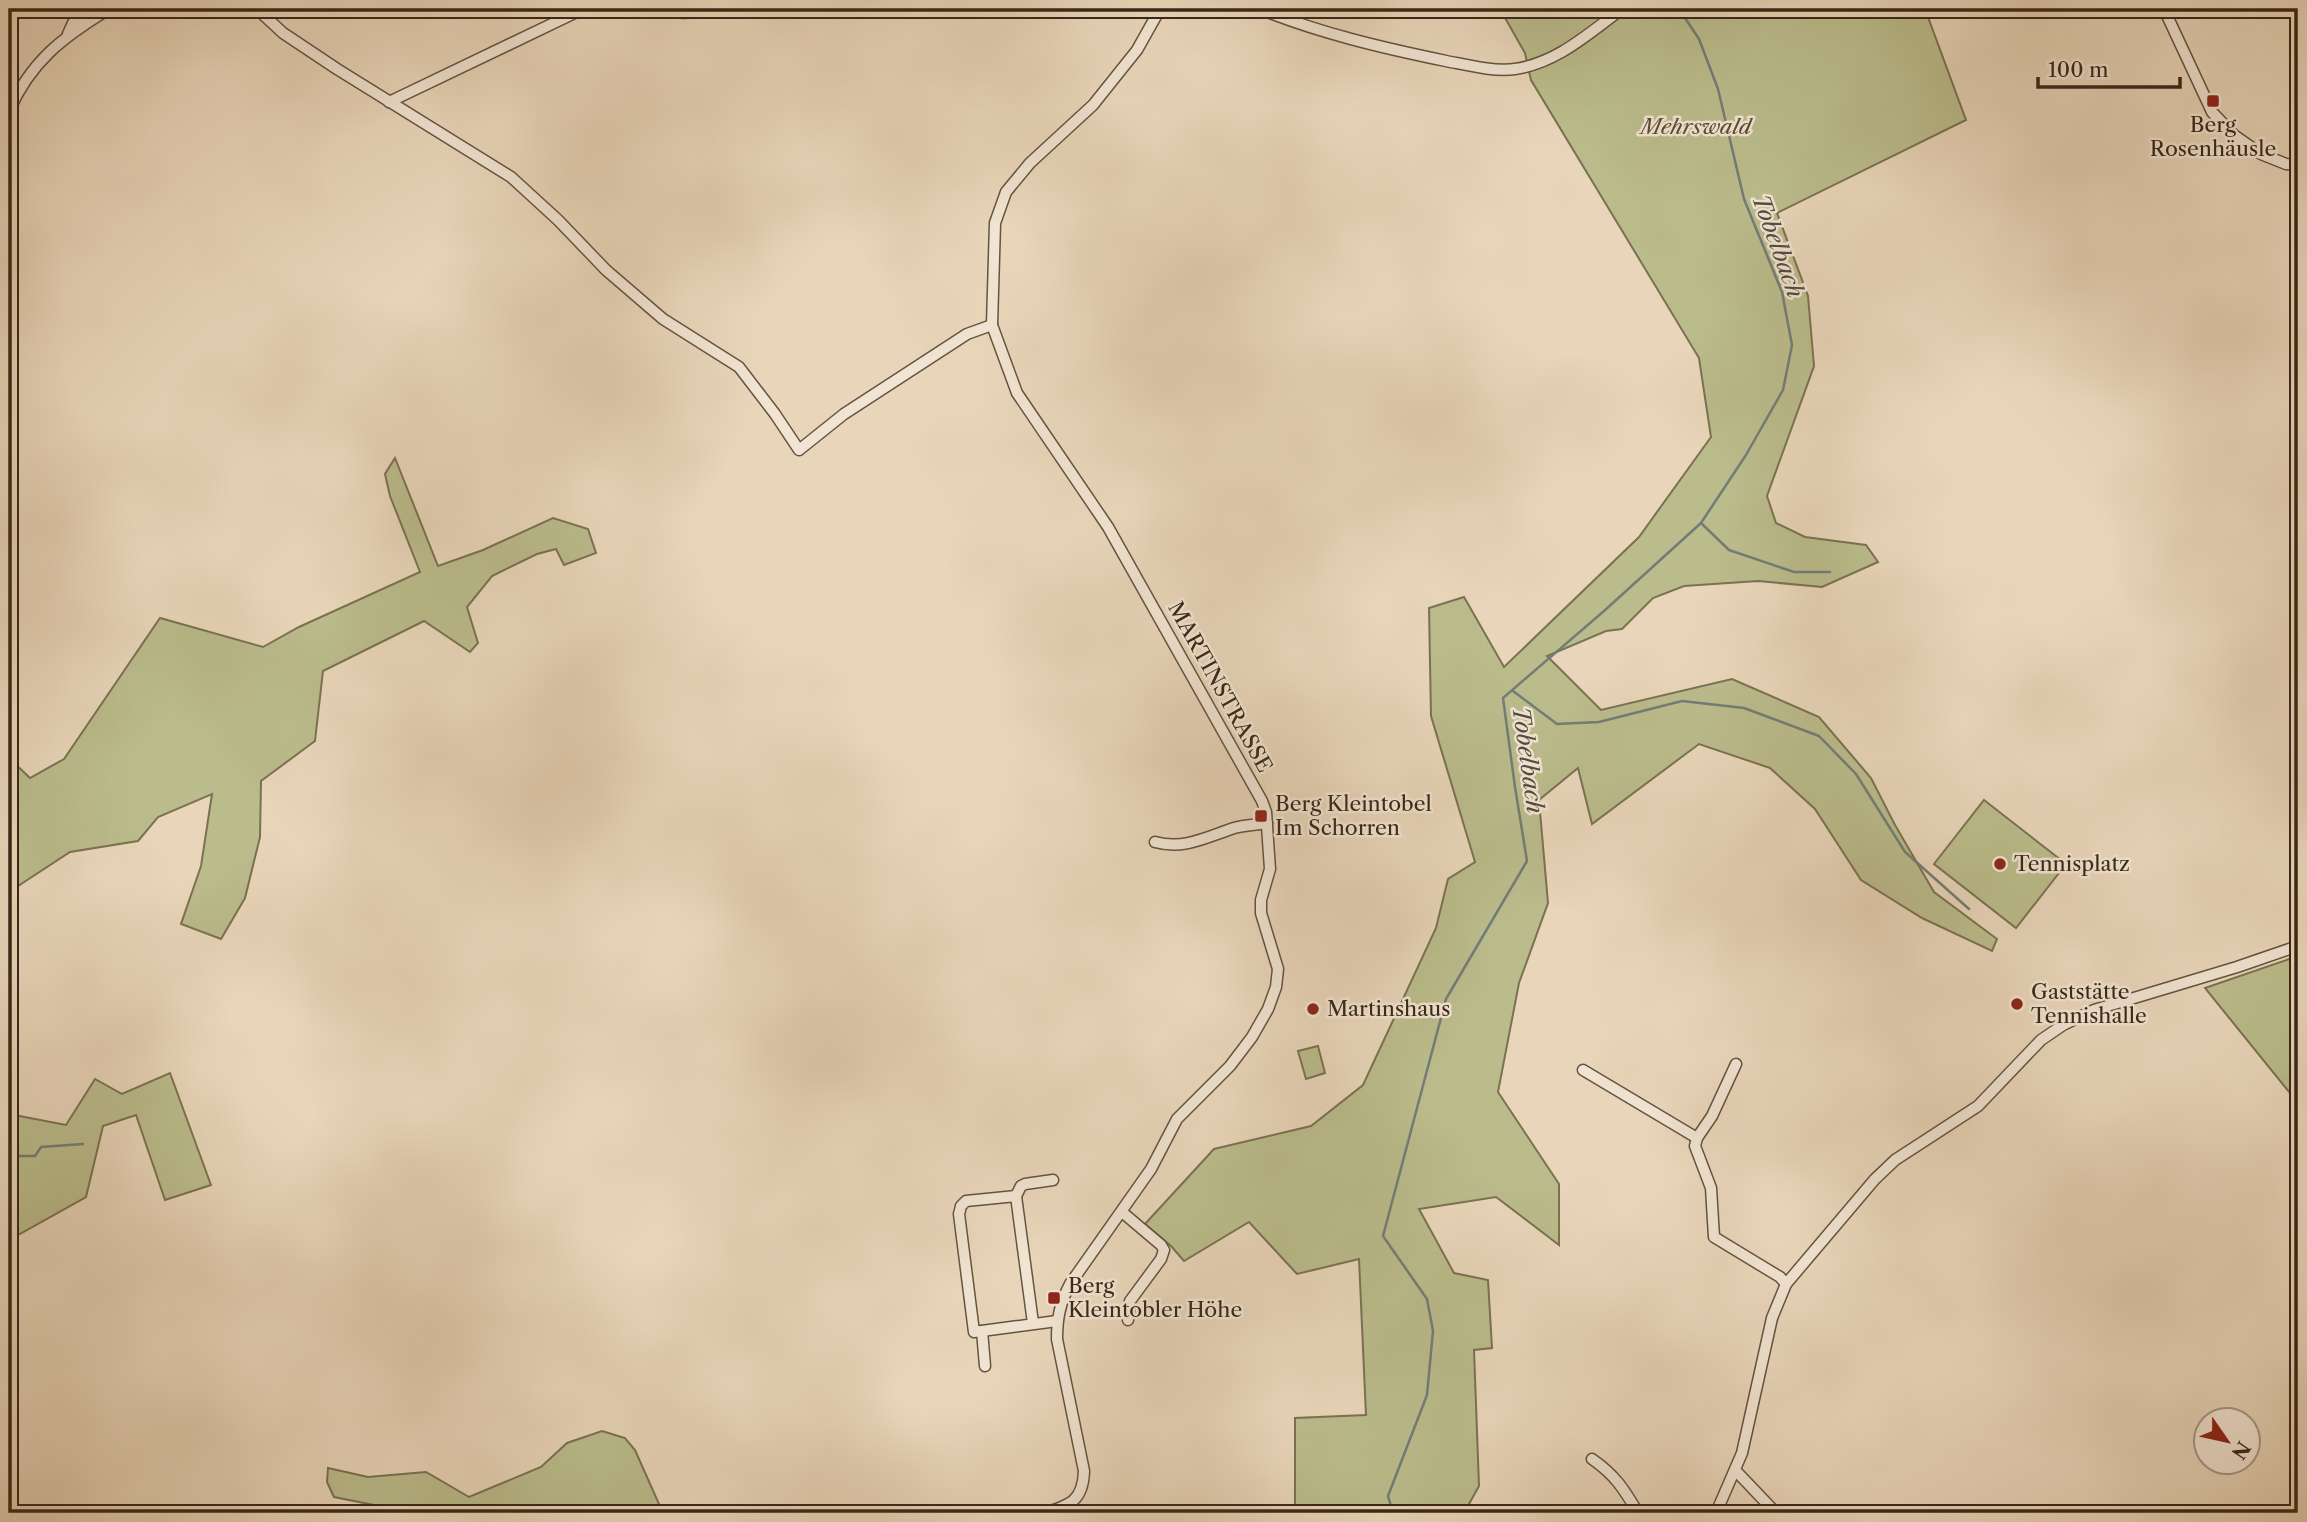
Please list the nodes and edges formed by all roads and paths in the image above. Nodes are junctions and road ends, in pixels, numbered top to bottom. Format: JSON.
{"nodes":[{"id":1,"x":91,"y":9,"type":"edge"},
{"id":2,"x":109,"y":9,"type":"edge"},
{"id":3,"x":257,"y":9,"type":"edge"},
{"id":4,"x":583,"y":9,"type":"edge"},
{"id":5,"x":659,"y":9,"type":"edge"},
{"id":6,"x":706,"y":9,"type":"edge"},
{"id":7,"x":1160,"y":9,"type":"edge"},
{"id":8,"x":1259,"y":9,"type":"edge"},
{"id":9,"x":1622,"y":9,"type":"edge"},
{"id":10,"x":2164,"y":9,"type":"edge"},
{"id":11,"x":68,"y":34,"type":"junction"},
{"id":12,"x":389,"y":102,"type":"junction"},
{"id":13,"x":9,"y":111,"type":"edge"},
{"id":14,"x":2298,"y":165,"type":"edge"},
{"id":15,"x":992,"y":325,"type":"junction"},
{"id":16,"x":1267,"y":823,"type":"junction"},
{"id":17,"x":1155,"y":842,"type":"dead end"},
{"id":18,"x":2298,"y":946,"type":"edge"},
{"id":19,"x":1736,"y":1063,"type":"dead end"},
{"id":20,"x":1583,"y":1070,"type":"dead end"},
{"id":21,"x":1697,"y":1138,"type":"junction"},
{"id":22,"x":1053,"y":1180,"type":"dead end"},
{"id":23,"x":1016,"y":1196,"type":"junction"},
{"id":24,"x":1122,"y":1212,"type":"junction"},
{"id":25,"x":1786,"y":1284,"type":"junction"},
{"id":26,"x":1128,"y":1320,"type":"dead end"},
{"id":27,"x":1057,"y":1321,"type":"junction"},
{"id":28,"x":1033,"y":1323,"type":"junction"},
{"id":29,"x":982,"y":1331,"type":"junction"},
{"id":30,"x":985,"y":1366,"type":"dead end"},
{"id":31,"x":1592,"y":1459,"type":"dead end"},
{"id":32,"x":1735,"y":1469,"type":"junction"},
{"id":33,"x":1045,"y":1513,"type":"edge"},
{"id":34,"x":1638,"y":1513,"type":"edge"},
{"id":35,"x":1716,"y":1513,"type":"edge"},
{"id":36,"x":1776,"y":1513,"type":"edge"}],
"edges":[{"from":1,"to":11,"type":"street"},
{"from":2,"to":11,"type":"street"},
{"from":3,"to":12,"type":"street"},
{"from":4,"to":12,"type":"street"},
{"from":5,"to":6,"type":"street"},
{"from":7,"to":15,"type":"street","name":"MARTINSTRASSE"},
{"from":8,"to":9,"type":"street"},
{"from":10,"to":14,"type":"street"},
{"from":11,"to":13,"type":"street"},
{"from":12,"to":15,"type":"street"},
{"from":15,"to":16,"type":"street","name":"MARTINSTRASSE"},
{"from":16,"to":17,"type":"street"},
{"from":16,"to":24,"type":"street","name":"MARTINSTRASSE"},
{"from":18,"to":25,"type":"street"},
{"from":19,"to":21,"type":"street"},
{"from":20,"to":21,"type":"street"},
{"from":21,"to":25,"type":"street"},
{"from":22,"to":23,"type":"street"},
{"from":23,"to":28,"type":"street"},
{"from":23,"to":29,"type":"street"},
{"from":24,"to":26,"type":"street"},
{"from":24,"to":27,"type":"street","name":"MARTINSTRASSE"},
{"from":25,"to":32,"type":"street"},
{"from":27,"to":28,"type":"street"},
{"from":27,"to":33,"type":"street","name":"MARTINSTRASSE"},
{"from":28,"to":29,"type":"street"},
{"from":29,"to":30,"type":"street"},
{"from":31,"to":34,"type":"street"},
{"from":32,"to":35,"type":"street"},
{"from":32,"to":36,"type":"street"}]}
